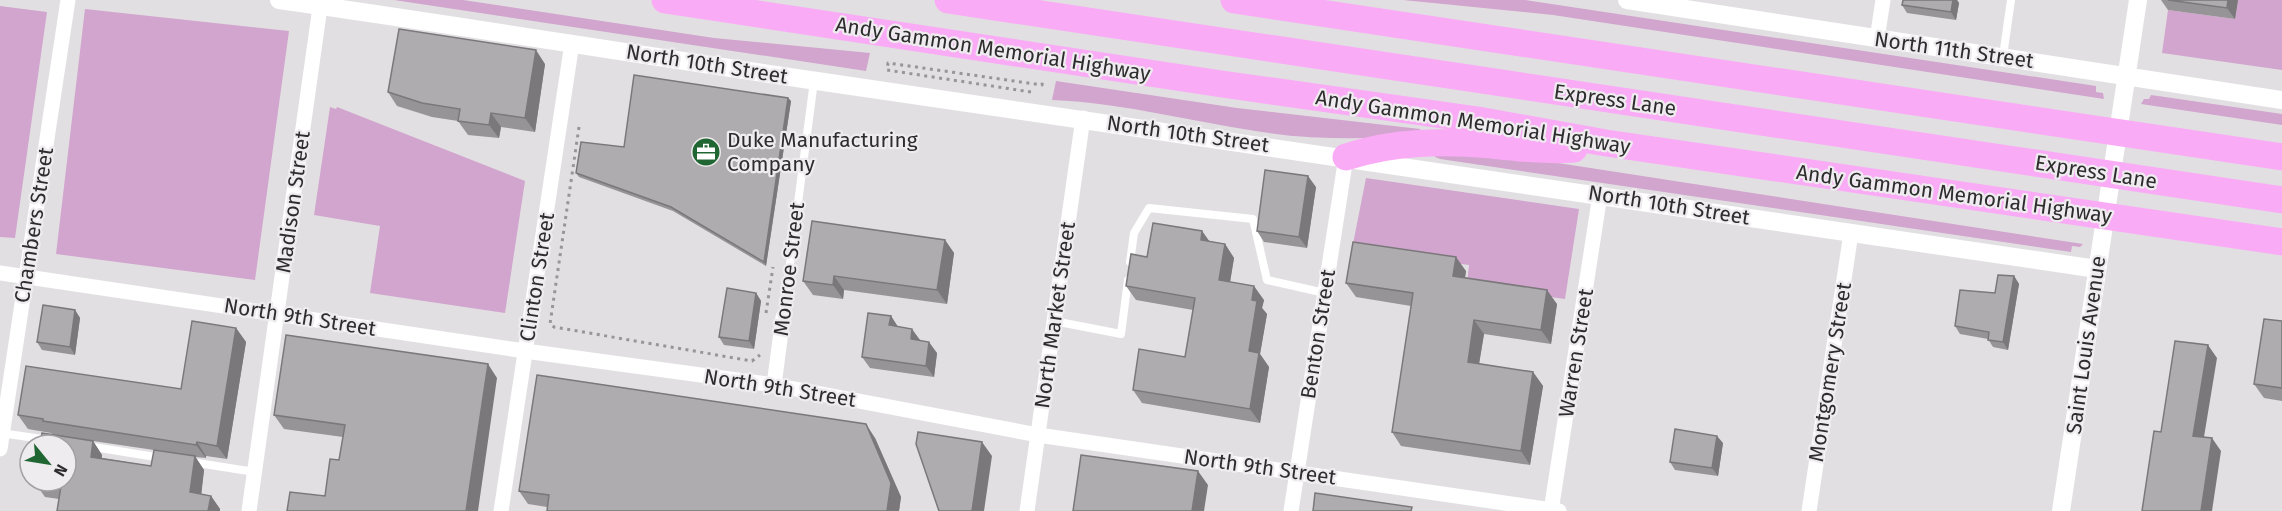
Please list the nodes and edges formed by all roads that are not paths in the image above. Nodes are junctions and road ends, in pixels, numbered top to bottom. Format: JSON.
{"nodes":[{"id":1,"x":68,"y":0,"type":"edge"},
{"id":2,"x":279,"y":0,"type":"edge"},
{"id":3,"x":665,"y":0,"type":"edge"},
{"id":4,"x":948,"y":0,"type":"edge"},
{"id":5,"x":1234,"y":0,"type":"edge"},
{"id":6,"x":1627,"y":0,"type":"edge"},
{"id":7,"x":1883,"y":0,"type":"edge"},
{"id":8,"x":2011,"y":0,"type":"edge"},
{"id":9,"x":2138,"y":0,"type":"edge"},
{"id":10,"x":321,"y":3,"type":"edge"},
{"id":11,"x":1718,"y":6,"type":"edge"},
{"id":12,"x":1877,"y":39,"type":"junction"},
{"id":13,"x":572,"y":43,"type":"junction"},
{"id":14,"x":2002,"y":58,"type":"junction"},
{"id":15,"x":2126,"y":76,"type":"junction"},
{"id":16,"x":814,"y":81,"type":"junction"},
{"id":17,"x":2282,"y":100,"type":"edge"},
{"id":18,"x":1083,"y":118,"type":"junction"},
{"id":19,"x":1606,"y":143,"type":"junction"},
{"id":20,"x":1346,"y":157,"type":"junction"},
{"id":21,"x":2282,"y":157,"type":"edge"},
{"id":22,"x":1600,"y":195,"type":"junction"},
{"id":23,"x":2282,"y":200,"type":"edge"},
{"id":24,"x":1851,"y":232,"type":"junction"},
{"id":25,"x":2282,"y":242,"type":"edge"},
{"id":26,"x":2097,"y":269,"type":"junction"},
{"id":27,"x":0,"y":273,"type":"edge"},
{"id":28,"x":27,"y":277,"type":"junction"},
{"id":29,"x":1325,"y":293,"type":"junction"},
{"id":30,"x":277,"y":313,"type":"junction"},
{"id":31,"x":783,"y":317,"type":"joint"},
{"id":32,"x":1054,"y":321,"type":"junction"},
{"id":33,"x":525,"y":351,"type":"junction"},
{"id":34,"x":774,"y":385,"type":"junction"},
{"id":35,"x":1,"y":433,"type":"edge"},
{"id":36,"x":1038,"y":435,"type":"junction"},
{"id":37,"x":18,"y":436,"type":"edge"},
{"id":38,"x":82,"y":445,"type":"edge"},
{"id":39,"x":0,"y":449,"type":"edge"},
{"id":40,"x":174,"y":459,"type":"edge"},
{"id":41,"x":185,"y":461,"type":"edge"},
{"id":42,"x":255,"y":472,"type":"junction"},
{"id":43,"x":1296,"y":472,"type":"junction"},
{"id":44,"x":249,"y":511,"type":"edge"},
{"id":45,"x":501,"y":511,"type":"edge"},
{"id":46,"x":1027,"y":511,"type":"edge"},
{"id":47,"x":1291,"y":511,"type":"edge"},
{"id":48,"x":1554,"y":511,"type":"edge"},
{"id":49,"x":1809,"y":511,"type":"edge"},
{"id":50,"x":2061,"y":511,"type":"edge"}],
"edges":[{"from":1,"to":28,"type":"street","name":"Chambers Street"},
{"from":2,"to":10,"type":"street","name":"North 10th Street"},
{"from":3,"to":19,"type":"highway","name":"Andy Gammon Memorial Highway"},
{"from":4,"to":23,"type":"highway","name":"Express Lane"},
{"from":5,"to":21,"type":"highway"},
{"from":6,"to":11,"type":"street","name":"North 11th Street"},
{"from":7,"to":12,"type":"street"},
{"from":8,"to":14,"type":"lane"},
{"from":9,"to":15,"type":"street","name":"Saint Louis Avenue"},
{"from":10,"to":13,"type":"street","name":"North 10th Street"},
{"from":10,"to":30,"type":"street","name":"Madison Street"},
{"from":11,"to":12,"type":"street","name":"North 11th Street"},
{"from":12,"to":14,"type":"street","name":"North 11th Street"},
{"from":13,"to":16,"type":"street","name":"North 10th Street"},
{"from":13,"to":33,"type":"street","name":"Clinton Street"},
{"from":14,"to":15,"type":"street","name":"North 11th Street"},
{"from":15,"to":17,"type":"street","name":"North 11th Street"},
{"from":15,"to":26,"type":"street","name":"Saint Louis Avenue"},
{"from":16,"to":18,"type":"street","name":"North 10th Street"},
{"from":16,"to":31,"type":"lane","name":"Monroe Street"},
{"from":18,"to":20,"type":"street","name":"North 10th Street"},
{"from":18,"to":32,"type":"street","name":"North Market Street"},
{"from":19,"to":20,"type":"highway"},
{"from":19,"to":25,"type":"highway","name":"Andy Gammon Memorial Highway"},
{"from":20,"to":22,"type":"street","name":"North 10th Street"},
{"from":20,"to":29,"type":"street","name":"Benton Street"},
{"from":22,"to":24,"type":"street","name":"North 10th Street"},
{"from":22,"to":48,"type":"street","name":"Warren Street"},
{"from":24,"to":26,"type":"street","name":"North 10th Street"},
{"from":24,"to":49,"type":"street","name":"Montgomery Street"},
{"from":26,"to":50,"type":"street","name":"Saint Louis Avenue"},
{"from":27,"to":28,"type":"street","name":"North 9th Street"},
{"from":28,"to":30,"type":"street","name":"North 9th Street"},
{"from":28,"to":35,"type":"street","name":"Chambers Street"},
{"from":29,"to":32,"type":"lane"},
{"from":29,"to":43,"type":"street","name":"Benton Street"},
{"from":30,"to":33,"type":"street","name":"North 9th Street"},
{"from":30,"to":42,"type":"street","name":"Madison Street"},
{"from":31,"to":34,"type":"street","name":"Monroe Street"},
{"from":32,"to":36,"type":"street","name":"North Market Street"},
{"from":33,"to":34,"type":"street","name":"North 9th Street"},
{"from":33,"to":45,"type":"street","name":"Clinton Street"},
{"from":34,"to":36,"type":"street","name":"North 9th Street"},
{"from":35,"to":37,"type":"lane"},
{"from":35,"to":39,"type":"street","name":"Chambers Street"},
{"from":36,"to":43,"type":"street","name":"North 9th Street"},
{"from":36,"to":46,"type":"street","name":"North Market Street"},
{"from":38,"to":40,"type":"lane"},
{"from":41,"to":42,"type":"lane"},
{"from":42,"to":44,"type":"street","name":"Madison Street"},
{"from":43,"to":47,"type":"street","name":"Benton Street"},
{"from":43,"to":48,"type":"street","name":"North 9th Street"}]}
